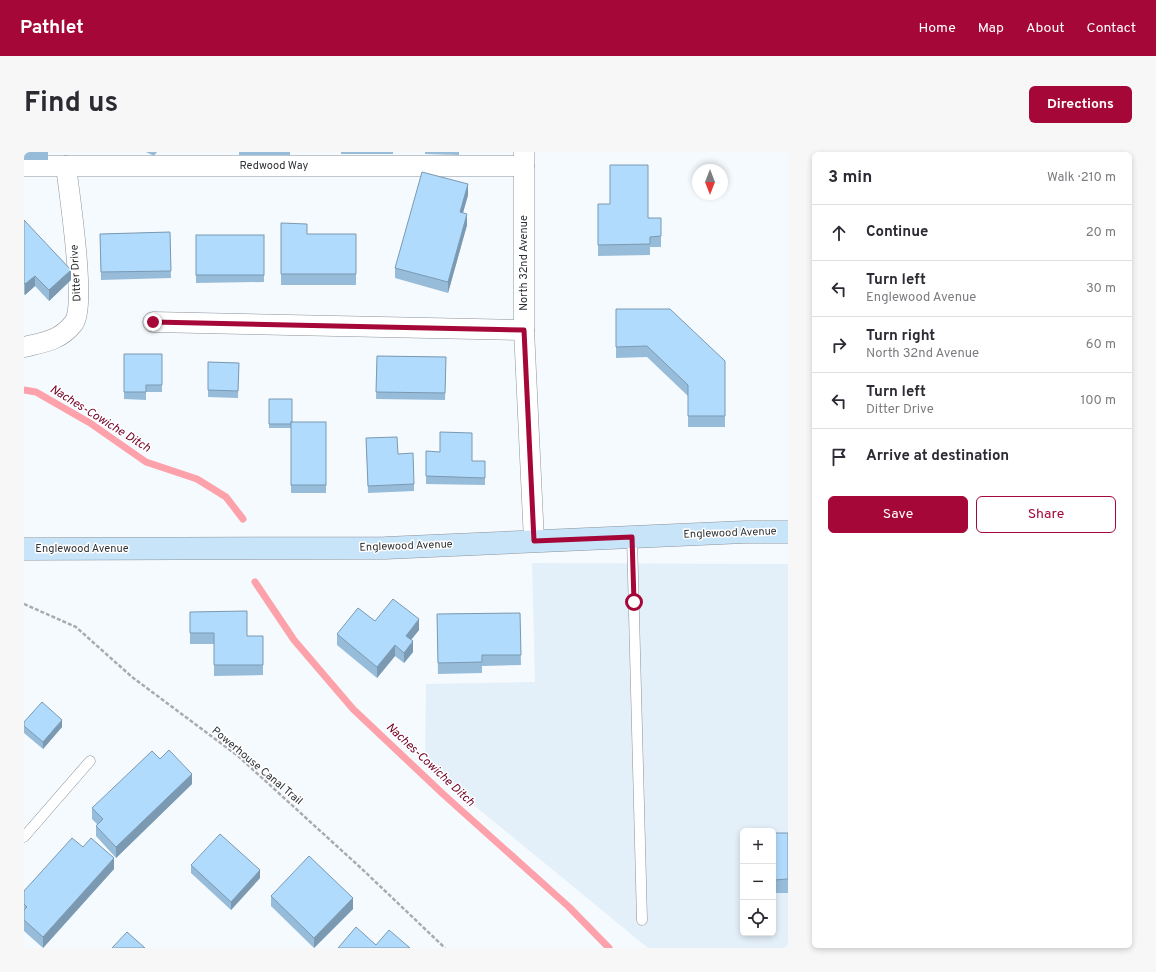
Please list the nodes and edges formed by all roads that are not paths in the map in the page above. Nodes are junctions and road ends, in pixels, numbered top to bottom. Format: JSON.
{"nodes":[{"id":1,"x":524,"y":159,"type":"edge"},
{"id":2,"x":24,"y":166,"type":"edge"},
{"id":3,"x":66,"y":166,"type":"junction"},
{"id":4,"x":153,"y":322,"type":"dead end"},
{"id":5,"x":524,"y":330,"type":"junction"},
{"id":6,"x":24,"y":347,"type":"edge"},
{"id":7,"x":788,"y":532,"type":"edge"},
{"id":8,"x":632,"y":537,"type":"junction"},
{"id":9,"x":534,"y":541,"type":"junction"},
{"id":10,"x":24,"y":549,"type":"edge"},
{"id":11,"x":90,"y":762,"type":"dead end"},
{"id":12,"x":24,"y":837,"type":"edge"},
{"id":13,"x":642,"y":920,"type":"dead end"}],
"edges":[{"from":1,"to":3,"type":"street","name":"Redwood Way"},
{"from":1,"to":5,"type":"street","name":"North 32nd Avenue"},
{"from":2,"to":3,"type":"street","name":"Redwood Way"},
{"from":3,"to":6,"type":"street","name":"Ditter Drive"},
{"from":4,"to":5,"type":"street"},
{"from":5,"to":9,"type":"street","name":"North 32nd Avenue"},
{"from":7,"to":8,"type":"street","name":"Englewood Avenue"},
{"from":8,"to":9,"type":"street","name":"Englewood Avenue"},
{"from":8,"to":13,"type":"lane"},
{"from":9,"to":10,"type":"street","name":"Englewood Avenue"},
{"from":11,"to":12,"type":"lane"}]}
